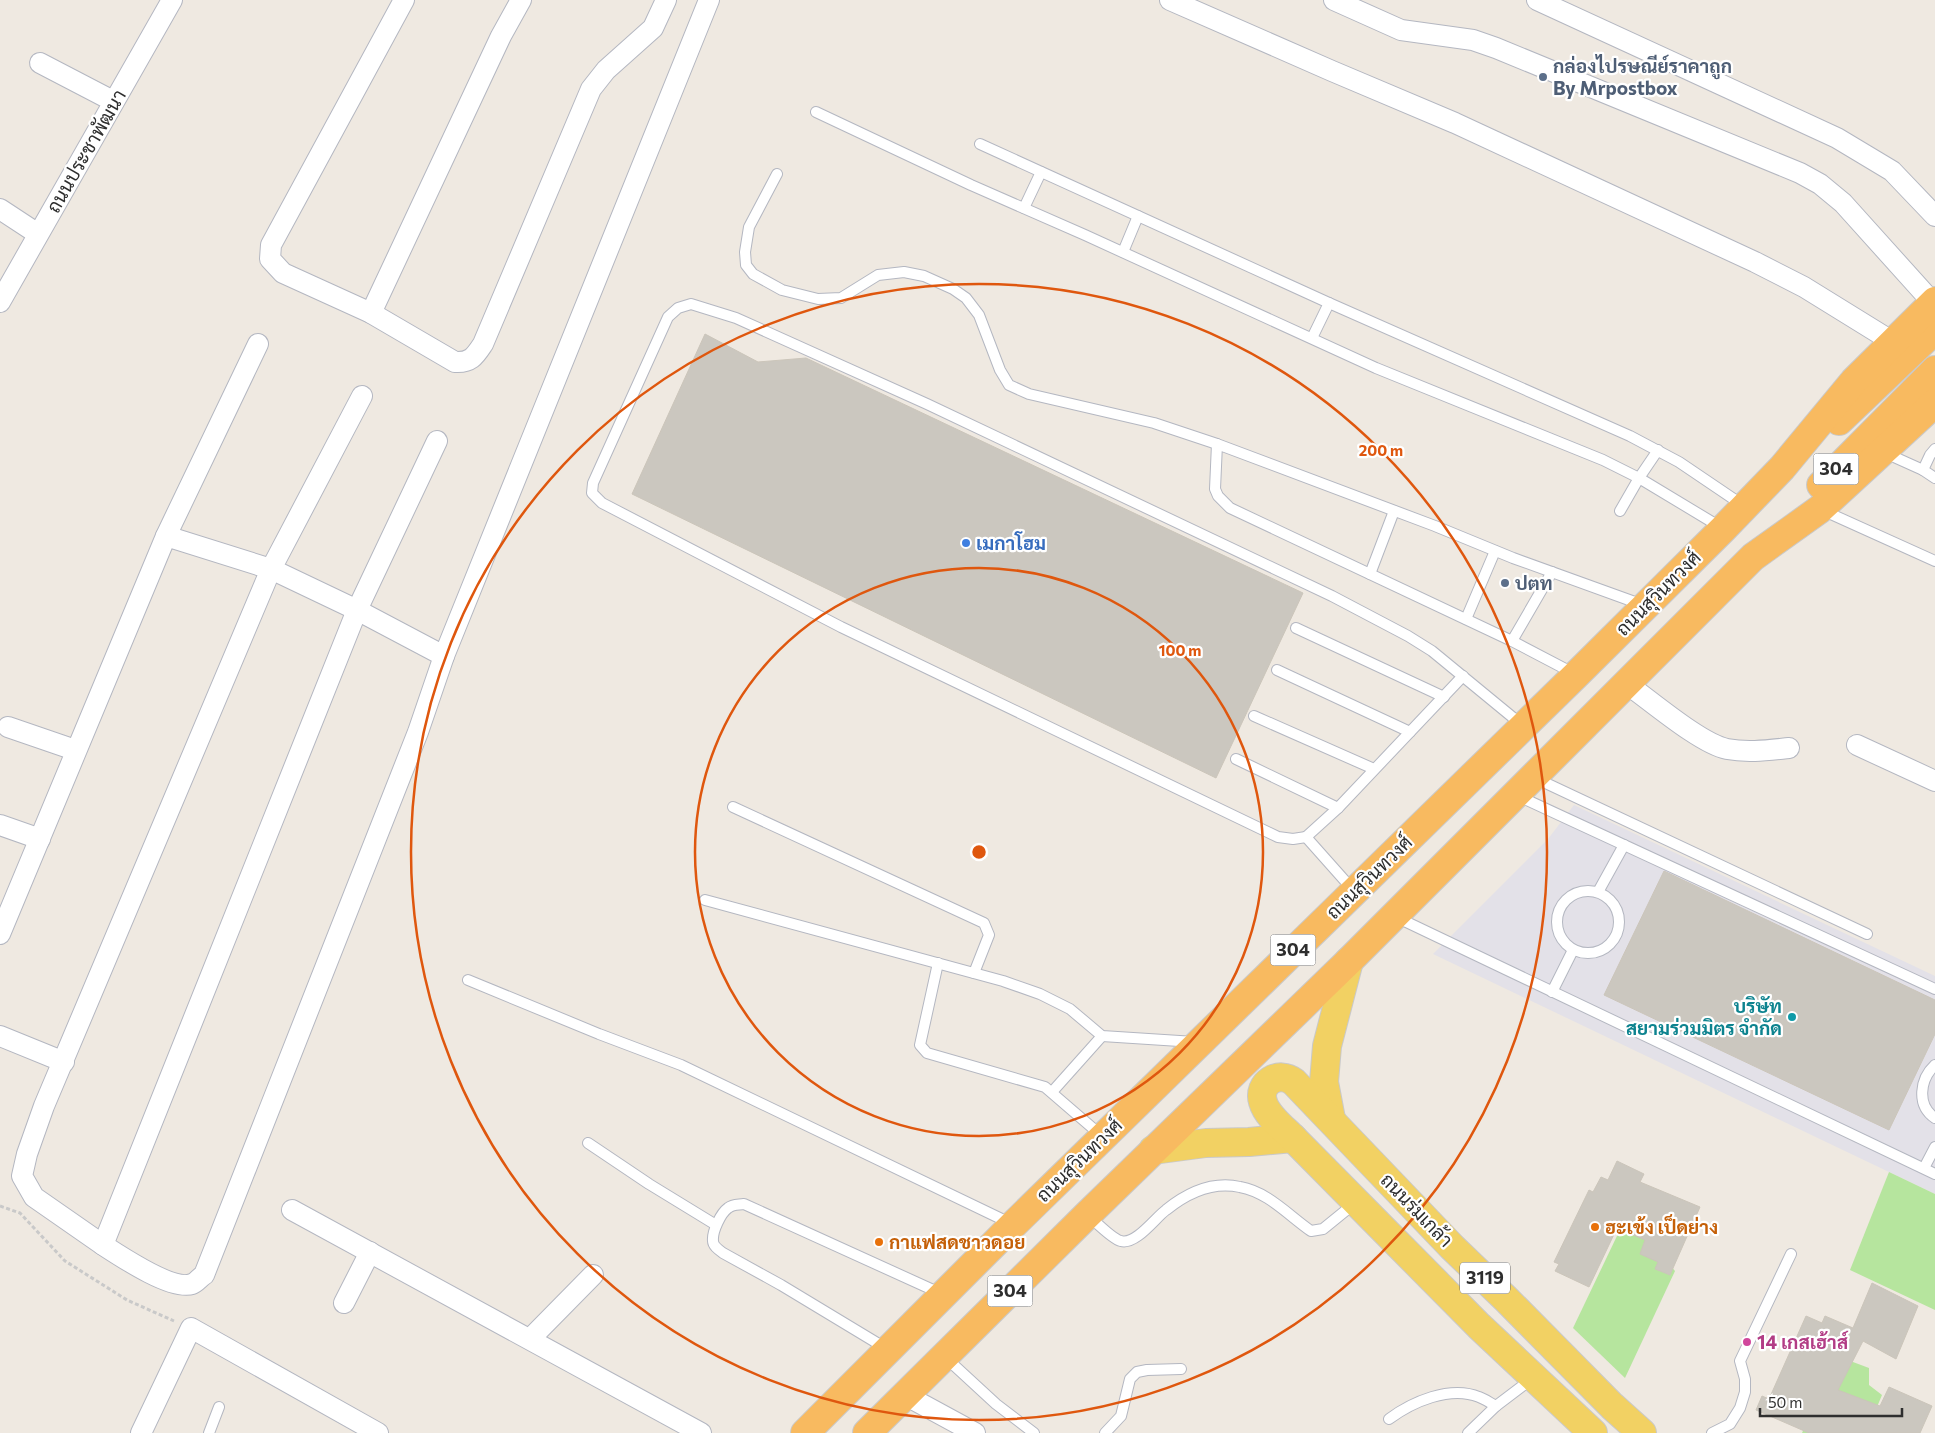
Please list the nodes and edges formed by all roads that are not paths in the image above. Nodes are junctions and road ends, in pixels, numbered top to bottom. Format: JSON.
{"nodes":[{"id":1,"x":172,"y":0,"type":"edge"},
{"id":2,"x":404,"y":0,"type":"edge"},
{"id":3,"x":521,"y":0,"type":"edge"},
{"id":4,"x":666,"y":0,"type":"edge"},
{"id":5,"x":709,"y":0,"type":"edge"},
{"id":6,"x":1170,"y":0,"type":"edge"},
{"id":7,"x":1334,"y":0,"type":"edge"},
{"id":8,"x":1536,"y":0,"type":"edge"},
{"id":9,"x":40,"y":63,"type":"dead end"},
{"id":10,"x":114,"y":101,"type":"junction"},
{"id":11,"x":816,"y":112,"type":"dead end"},
{"id":12,"x":980,"y":144,"type":"dead end"},
{"id":13,"x":1041,"y":172,"type":"junction"},
{"id":14,"x":778,"y":174,"type":"dead end"},
{"id":15,"x":1024,"y":208,"type":"junction"},
{"id":16,"x":0,"y":209,"type":"edge"},
{"id":17,"x":1138,"y":216,"type":"junction"},
{"id":18,"x":1935,"y":216,"type":"edge"},
{"id":19,"x":38,"y":234,"type":"junction"},
{"id":20,"x":1123,"y":252,"type":"junction"},
{"id":21,"x":0,"y":302,"type":"edge"},
{"id":22,"x":1934,"y":302,"type":"edge"},
{"id":23,"x":1329,"y":303,"type":"junction"},
{"id":24,"x":371,"y":313,"type":"junction"},
{"id":25,"x":1935,"y":330,"type":"edge"},
{"id":26,"x":1312,"y":338,"type":"junction"},
{"id":27,"x":258,"y":344,"type":"dead end"},
{"id":28,"x":1896,"y":353,"type":"junction"},
{"id":29,"x":1930,"y":386,"type":"edge"},
{"id":30,"x":362,"y":396,"type":"dead end"},
{"id":31,"x":437,"y":441,"type":"dead end"},
{"id":32,"x":1218,"y":444,"type":"junction"},
{"id":33,"x":1935,"y":449,"type":"edge"},
{"id":34,"x":1658,"y":450,"type":"junction"},
{"id":35,"x":1882,"y":452,"type":"junction"},
{"id":36,"x":1923,"y":470,"type":"junction"},
{"id":37,"x":1639,"y":478,"type":"junction"},
{"id":38,"x":1935,"y":478,"type":"edge"},
{"id":39,"x":1744,"y":506,"type":"junction"},
{"id":40,"x":1820,"y":509,"type":"junction"},
{"id":41,"x":1394,"y":511,"type":"junction"},
{"id":42,"x":1620,"y":511,"type":"dead end"},
{"id":43,"x":1723,"y":528,"type":"junction"},
{"id":44,"x":166,"y":536,"type":"junction"},
{"id":45,"x":1495,"y":551,"type":"junction"},
{"id":46,"x":1753,"y":557,"type":"junction"},
{"id":47,"x":1935,"y":561,"type":"edge"},
{"id":48,"x":271,"y":569,"type":"junction"},
{"id":49,"x":1552,"y":572,"type":"junction"},
{"id":50,"x":1370,"y":574,"type":"junction"},
{"id":51,"x":1645,"y":605,"type":"junction"},
{"id":52,"x":358,"y":610,"type":"junction"},
{"id":53,"x":1466,"y":619,"type":"junction"},
{"id":54,"x":1296,"y":628,"type":"dead end"},
{"id":55,"x":1512,"y":641,"type":"junction"},
{"id":56,"x":444,"y":656,"type":"junction"},
{"id":57,"x":1277,"y":670,"type":"dead end"},
{"id":58,"x":1576,"y":675,"type":"junction"},
{"id":59,"x":1463,"y":676,"type":"junction"},
{"id":60,"x":1627,"y":684,"type":"junction"},
{"id":61,"x":1444,"y":697,"type":"junction"},
{"id":62,"x":1254,"y":716,"type":"dead end"},
{"id":63,"x":1524,"y":726,"type":"junction"},
{"id":64,"x":8,"y":727,"type":"dead end"},
{"id":65,"x":1410,"y":732,"type":"junction"},
{"id":66,"x":1857,"y":745,"type":"dead end"},
{"id":67,"x":1789,"y":748,"type":"dead end"},
{"id":68,"x":76,"y":750,"type":"junction"},
{"id":69,"x":1236,"y":759,"type":"dead end"},
{"id":70,"x":1374,"y":769,"type":"junction"},
{"id":71,"x":1935,"y":781,"type":"edge"},
{"id":72,"x":1525,"y":786,"type":"junction"},
{"id":73,"x":733,"y":807,"type":"dead end"},
{"id":74,"x":1338,"y":808,"type":"junction"},
{"id":75,"x":0,"y":825,"type":"edge"},
{"id":76,"x":1306,"y":837,"type":"junction"},
{"id":77,"x":40,"y":840,"type":"junction"},
{"id":78,"x":1624,"y":845,"type":"junction"},
{"id":79,"x":1354,"y":891,"type":"junction"},
{"id":80,"x":1598,"y":892,"type":"junction"},
{"id":81,"x":705,"y":900,"type":"dead end"},
{"id":82,"x":1393,"y":916,"type":"junction"},
{"id":83,"x":1,"y":929,"type":"edge"},
{"id":84,"x":1867,"y":934,"type":"dead end"},
{"id":85,"x":1573,"y":950,"type":"junction"},
{"id":86,"x":1349,"y":961,"type":"junction"},
{"id":87,"x":938,"y":963,"type":"junction"},
{"id":88,"x":974,"y":973,"type":"junction"},
{"id":89,"x":468,"y":980,"type":"dead end"},
{"id":90,"x":1935,"y":989,"type":"edge"},
{"id":91,"x":1552,"y":992,"type":"junction"},
{"id":92,"x":0,"y":1036,"type":"edge"},
{"id":93,"x":1102,"y":1036,"type":"junction"},
{"id":94,"x":1198,"y":1042,"type":"junction"},
{"id":95,"x":64,"y":1062,"type":"junction"},
{"id":96,"x":1935,"y":1065,"type":"edge"},
{"id":97,"x":1052,"y":1092,"type":"junction"},
{"id":98,"x":1935,"y":1118,"type":"edge"},
{"id":99,"x":1331,"y":1120,"type":"junction"},
{"id":100,"x":1103,"y":1137,"type":"junction"},
{"id":101,"x":1293,"y":1138,"type":"junction"},
{"id":102,"x":588,"y":1143,"type":"dead end"},
{"id":103,"x":1935,"y":1147,"type":"edge"},
{"id":104,"x":1154,"y":1150,"type":"junction"},
{"id":105,"x":1924,"y":1168,"type":"junction"},
{"id":106,"x":1935,"y":1174,"type":"edge"},
{"id":107,"x":1357,"y":1202,"type":"junction"},
{"id":108,"x":292,"y":1210,"type":"dead end"},
{"id":109,"x":1087,"y":1215,"type":"junction"},
{"id":110,"x":716,"y":1225,"type":"junction"},
{"id":111,"x":1013,"y":1225,"type":"junction"},
{"id":112,"x":104,"y":1245,"type":"junction"},
{"id":113,"x":370,"y":1252,"type":"junction"},
{"id":114,"x":1792,"y":1254,"type":"dead end"},
{"id":115,"x":593,"y":1275,"type":"dead end"},
{"id":116,"x":943,"y":1295,"type":"junction"},
{"id":117,"x":344,"y":1303,"type":"dead end"},
{"id":118,"x":530,"y":1338,"type":"junction"},
{"id":119,"x":888,"y":1349,"type":"junction"},
{"id":120,"x":944,"y":1357,"type":"junction"},
{"id":121,"x":1181,"y":1369,"type":"dead end"},
{"id":122,"x":1534,"y":1378,"type":"junction"},
{"id":123,"x":905,"y":1395,"type":"junction"},
{"id":124,"x":1496,"y":1406,"type":"junction"},
{"id":125,"x":219,"y":1407,"type":"dead end"},
{"id":126,"x":1390,"y":1420,"type":"dead end"},
{"id":127,"x":141,"y":1433,"type":"edge"},
{"id":128,"x":209,"y":1433,"type":"edge"},
{"id":129,"x":378,"y":1433,"type":"edge"},
{"id":130,"x":701,"y":1433,"type":"edge"},
{"id":131,"x":805,"y":1433,"type":"edge"},
{"id":132,"x":867,"y":1433,"type":"edge"},
{"id":133,"x":975,"y":1433,"type":"edge"},
{"id":134,"x":1034,"y":1433,"type":"edge"},
{"id":135,"x":1105,"y":1433,"type":"edge"},
{"id":136,"x":1468,"y":1433,"type":"edge"},
{"id":137,"x":1593,"y":1433,"type":"edge"},
{"id":138,"x":1642,"y":1433,"type":"edge"},
{"id":139,"x":1712,"y":1433,"type":"edge"}],
"edges":[{"from":1,"to":10,"type":"street","name":"ถนนประชาพัฒนา"},
{"from":2,"to":24,"type":"street"},
{"from":3,"to":24,"type":"street"},
{"from":4,"to":24,"type":"street"},
{"from":5,"to":56,"type":"street"},
{"from":6,"to":28,"type":"street"},
{"from":7,"to":22,"type":"street"},
{"from":8,"to":18,"type":"street"},
{"from":9,"to":10,"type":"street"},
{"from":10,"to":19,"type":"street","name":"ถนนประชาพัฒนา"},
{"from":11,"to":15,"type":"lane"},
{"from":12,"to":13,"type":"lane"},
{"from":13,"to":15,"type":"lane"},
{"from":13,"to":17,"type":"lane"},
{"from":14,"to":32,"type":"lane"},
{"from":15,"to":20,"type":"lane"},
{"from":16,"to":19,"type":"street"},
{"from":17,"to":20,"type":"lane"},
{"from":17,"to":23,"type":"lane"},
{"from":19,"to":21,"type":"street","name":"ถนนประชาพัฒนา"},
{"from":20,"to":26,"type":"lane"},
{"from":22,"to":28,"type":"highway","name":"ถนนสุวินทวงศ์","number":"304"},
{"from":23,"to":26,"type":"lane"},
{"from":23,"to":34,"type":"lane"},
{"from":25,"to":28,"type":"highway","name":"ถนนสุวินทวงศ์","number":"304"},
{"from":26,"to":37,"type":"lane"},
{"from":27,"to":44,"type":"street"},
{"from":28,"to":39,"type":"highway","name":"ถนนสุวินทวงศ์","number":"304"},
{"from":29,"to":35,"type":"highway","number":"304"},
{"from":29,"to":46,"type":"highway","number":"304"},
{"from":30,"to":48,"type":"street"},
{"from":31,"to":52,"type":"street"},
{"from":32,"to":41,"type":"lane"},
{"from":32,"to":50,"type":"lane"},
{"from":33,"to":36,"type":"lane"},
{"from":34,"to":37,"type":"lane"},
{"from":34,"to":39,"type":"lane"},
{"from":35,"to":36,"type":"lane"},
{"from":35,"to":40,"type":"highway","number":"304"},
{"from":36,"to":38,"type":"lane"},
{"from":37,"to":42,"type":"lane"},
{"from":37,"to":43,"type":"lane"},
{"from":39,"to":43,"type":"highway","name":"ถนนสุวินทวงศ์","number":"304"},
{"from":40,"to":46,"type":"highway","number":"304"},
{"from":40,"to":47,"type":"lane"},
{"from":41,"to":45,"type":"lane"},
{"from":41,"to":50,"type":"lane"},
{"from":43,"to":51,"type":"highway","name":"ถนนสุวินทวงศ์","number":"304"},
{"from":44,"to":48,"type":"street"},
{"from":44,"to":68,"type":"street"},
{"from":45,"to":49,"type":"lane"},
{"from":45,"to":53,"type":"lane"},
{"from":46,"to":60,"type":"highway","number":"304"},
{"from":48,"to":52,"type":"street"},
{"from":48,"to":95,"type":"street"},
{"from":49,"to":51,"type":"lane"},
{"from":49,"to":55,"type":"lane"},
{"from":50,"to":53,"type":"lane"},
{"from":51,"to":58,"type":"highway","name":"ถนนสุวินทวงศ์","number":"304"},
{"from":52,"to":56,"type":"street"},
{"from":52,"to":112,"type":"street"},
{"from":53,"to":55,"type":"lane"},
{"from":54,"to":61,"type":"lane"},
{"from":55,"to":58,"type":"lane"},
{"from":56,"to":112,"type":"street"},
{"from":57,"to":65,"type":"lane"},
{"from":58,"to":63,"type":"highway","name":"ถนนสุวินทวงศ์","number":"304"},
{"from":59,"to":61,"type":"lane"},
{"from":59,"to":63,"type":"lane"},
{"from":59,"to":76,"type":"lane"},
{"from":60,"to":67,"type":"street"},
{"from":60,"to":72,"type":"highway","number":"304"},
{"from":61,"to":65,"type":"lane"},
{"from":62,"to":70,"type":"lane"},
{"from":63,"to":79,"type":"highway","name":"ถนนสุวินทวงศ์","number":"304"},
{"from":64,"to":68,"type":"street"},
{"from":65,"to":70,"type":"lane"},
{"from":66,"to":71,"type":"street"},
{"from":68,"to":77,"type":"street"},
{"from":69,"to":74,"type":"lane"},
{"from":70,"to":74,"type":"lane"},
{"from":72,"to":78,"type":"lane"},
{"from":72,"to":82,"type":"highway","number":"304"},
{"from":72,"to":84,"type":"lane"},
{"from":73,"to":88,"type":"lane"},
{"from":74,"to":76,"type":"lane"},
{"from":75,"to":77,"type":"street"},
{"from":76,"to":79,"type":"lane"},
{"from":77,"to":83,"type":"street"},
{"from":78,"to":80,"type":"lane"},
{"from":78,"to":90,"type":"lane"},
{"from":79,"to":94,"type":"highway","name":"ถนนสุวินทวงศ์","number":"304"},
{"from":80,"to":85,"type":"lane"},
{"from":80,"to":85,"type":"lane"},
{"from":81,"to":87,"type":"lane"},
{"from":82,"to":86,"type":"highway","number":"304"},
{"from":82,"to":91,"type":"lane"},
{"from":85,"to":91,"type":"lane"},
{"from":86,"to":99,"type":"main road"},
{"from":86,"to":104,"type":"highway","number":"304"},
{"from":87,"to":88,"type":"lane"},
{"from":87,"to":97,"type":"lane"},
{"from":88,"to":93,"type":"lane"},
{"from":89,"to":111,"type":"lane"},
{"from":91,"to":105,"type":"lane"},
{"from":92,"to":95,"type":"street"},
{"from":93,"to":94,"type":"lane"},
{"from":93,"to":97,"type":"lane"},
{"from":94,"to":100,"type":"highway","name":"ถนนสุวินทวงศ์","number":"304"},
{"from":95,"to":112,"type":"street"},
{"from":96,"to":98,"type":"lane"},
{"from":97,"to":100,"type":"lane"},
{"from":99,"to":101,"type":"main road","name":"ถนนร่มเกล้า"},
{"from":99,"to":138,"type":"main road","name":"ถนนร่มเกล้า","number":"3119"},
{"from":100,"to":111,"type":"highway","name":"ถนนสุวินทวงศ์","number":"304"},
{"from":101,"to":104,"type":"main road"},
{"from":101,"to":107,"type":"main road","name":"ถนนร่มเกล้า","number":"3119"},
{"from":102,"to":110,"type":"lane"},
{"from":103,"to":105,"type":"lane"},
{"from":104,"to":109,"type":"highway","number":"304"},
{"from":105,"to":106,"type":"lane"},
{"from":107,"to":109,"type":"lane"},
{"from":107,"to":122,"type":"main road","name":"ถนนร่มเกล้า","number":"3119"},
{"from":108,"to":113,"type":"street"},
{"from":109,"to":120,"type":"highway","number":"304"},
{"from":110,"to":116,"type":"lane"},
{"from":110,"to":119,"type":"lane"},
{"from":111,"to":116,"type":"highway","name":"ถนนสุวินทวงศ์","number":"304"},
{"from":113,"to":117,"type":"street"},
{"from":113,"to":118,"type":"street"},
{"from":114,"to":139,"type":"lane"},
{"from":115,"to":118,"type":"street"},
{"from":116,"to":119,"type":"highway","name":"ถนนสุวินทวงศ์","number":"304"},
{"from":118,"to":130,"type":"street"},
{"from":119,"to":131,"type":"highway","name":"ถนนสุวินทวงศ์","number":"304"},
{"from":120,"to":123,"type":"highway","number":"304"},
{"from":120,"to":134,"type":"lane"},
{"from":121,"to":135,"type":"lane"},
{"from":122,"to":124,"type":"lane"},
{"from":122,"to":137,"type":"main road","name":"ถนนร่มเกล้า","number":"3119"},
{"from":123,"to":132,"type":"highway","number":"304"},
{"from":123,"to":133,"type":"street"},
{"from":124,"to":126,"type":"lane"},
{"from":124,"to":136,"type":"lane"},
{"from":125,"to":128,"type":"lane"},
{"from":127,"to":129,"type":"street"}]}
